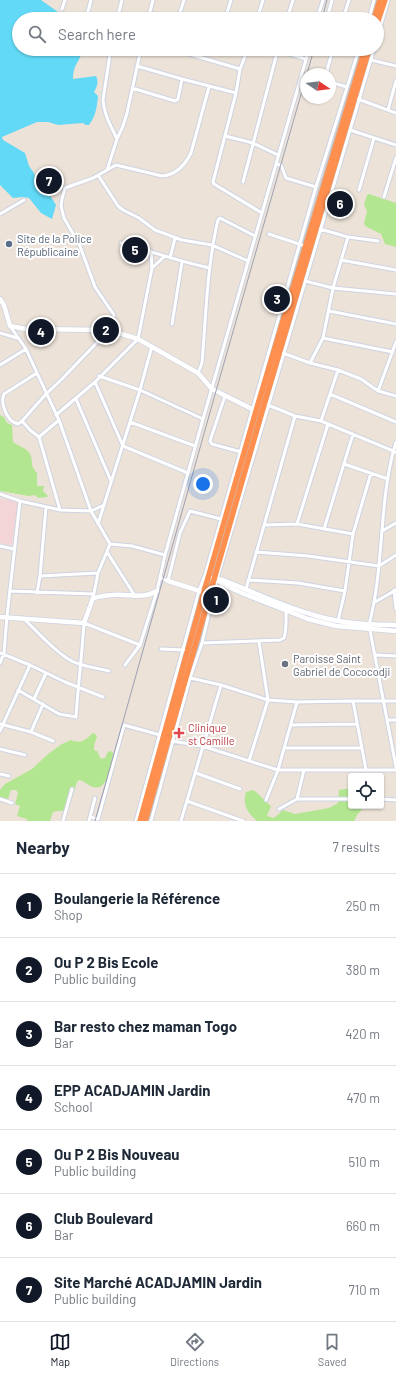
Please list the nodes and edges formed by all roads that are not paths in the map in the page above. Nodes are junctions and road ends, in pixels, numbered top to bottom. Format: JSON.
{"nodes":[{"id":1,"x":65,"y":0,"type":"edge"},
{"id":2,"x":91,"y":0,"type":"edge"},
{"id":3,"x":122,"y":0,"type":"edge"},
{"id":4,"x":153,"y":0,"type":"edge"},
{"id":5,"x":184,"y":0,"type":"edge"},
{"id":6,"x":230,"y":0,"type":"edge"},
{"id":7,"x":263,"y":0,"type":"edge"},
{"id":8,"x":293,"y":0,"type":"edge"},
{"id":9,"x":323,"y":0,"type":"edge"},
{"id":10,"x":332,"y":0,"type":"edge"},
{"id":11,"x":349,"y":0,"type":"edge"},
{"id":12,"x":374,"y":0,"type":"edge"},
{"id":13,"x":380,"y":0,"type":"edge"},
{"id":14,"x":385,"y":0,"type":"edge"},
{"id":15,"x":388,"y":0,"type":"edge"},
{"id":16,"x":62,"y":9,"type":"dead end"},
{"id":17,"x":88,"y":12,"type":"edge"},
{"id":18,"x":119,"y":12,"type":"edge"},
{"id":19,"x":149,"y":12,"type":"edge"},
{"id":20,"x":180,"y":12,"type":"edge"},
{"id":21,"x":227,"y":12,"type":"edge"},
{"id":22,"x":259,"y":12,"type":"edge"},
{"id":23,"x":289,"y":12,"type":"edge"},
{"id":24,"x":319,"y":12,"type":"edge"},
{"id":25,"x":328,"y":12,"type":"edge"},
{"id":26,"x":345,"y":12,"type":"edge"},
{"id":27,"x":376,"y":12,"type":"edge"},
{"id":28,"x":377,"y":12,"type":"edge"},
{"id":29,"x":378,"y":12,"type":"edge"},
{"id":30,"x":379,"y":12,"type":"edge"},
{"id":31,"x":110,"y":56,"type":"edge"},
{"id":32,"x":139,"y":56,"type":"edge"},
{"id":33,"x":196,"y":56,"type":"edge"},
{"id":34,"x":245,"y":56,"type":"edge"},
{"id":35,"x":276,"y":56,"type":"edge"},
{"id":36,"x":299,"y":56,"type":"edge"},
{"id":37,"x":331,"y":56,"type":"edge"},
{"id":38,"x":357,"y":56,"type":"edge"},
{"id":39,"x":363,"y":56,"type":"edge"},
{"id":40,"x":367,"y":56,"type":"edge"},
{"id":41,"x":371,"y":56,"type":"edge"},
{"id":42,"x":306,"y":58,"type":"joint"},
{"id":43,"x":370,"y":60,"type":"junction"},
{"id":44,"x":137,"y":66,"type":"junction"},
{"id":45,"x":396,"y":66,"type":"edge"},
{"id":46,"x":304,"y":68,"type":"edge"},
{"id":47,"x":328,"y":68,"type":"edge"},
{"id":48,"x":240,"y":69,"type":"junction"},
{"id":49,"x":182,"y":80,"type":"junction"},
{"id":50,"x":300,"y":81,"type":"edge"},
{"id":51,"x":396,"y":82,"type":"edge"},
{"id":52,"x":336,"y":84,"type":"edge"},
{"id":53,"x":209,"y":87,"type":"junction"},
{"id":54,"x":347,"y":87,"type":"junction"},
{"id":55,"x":132,"y":88,"type":"junction"},
{"id":56,"x":236,"y":93,"type":"junction"},
{"id":57,"x":358,"y":99,"type":"junction"},
{"id":58,"x":388,"y":110,"type":"junction"},
{"id":59,"x":396,"y":113,"type":"edge"},
{"id":60,"x":350,"y":130,"type":"junction"},
{"id":61,"x":226,"y":136,"type":"junction"},
{"id":62,"x":374,"y":138,"type":"junction"},
{"id":63,"x":117,"y":139,"type":"junction"},
{"id":64,"x":253,"y":143,"type":"junction"},
{"id":65,"x":396,"y":145,"type":"edge"},
{"id":66,"x":278,"y":155,"type":"junction"},
{"id":67,"x":396,"y":158,"type":"edge"},
{"id":68,"x":276,"y":164,"type":"junction"},
{"id":69,"x":107,"y":170,"type":"junction"},
{"id":70,"x":98,"y":175,"type":"junction"},
{"id":71,"x":243,"y":182,"type":"dead end"},
{"id":72,"x":316,"y":187,"type":"junction"},
{"id":73,"x":359,"y":190,"type":"dead end"},
{"id":74,"x":384,"y":197,"type":"dead end"},
{"id":75,"x":24,"y":200,"type":"dead end"},
{"id":76,"x":262,"y":213,"type":"junction"},
{"id":77,"x":0,"y":214,"type":"edge"},
{"id":78,"x":320,"y":229,"type":"junction"},
{"id":79,"x":269,"y":234,"type":"dead end"},
{"id":80,"x":255,"y":236,"type":"junction"},
{"id":81,"x":348,"y":237,"type":"junction"},
{"id":82,"x":175,"y":238,"type":"junction"},
{"id":83,"x":378,"y":241,"type":"dead end"},
{"id":84,"x":121,"y":243,"type":"dead end"},
{"id":85,"x":212,"y":245,"type":"junction"},
{"id":86,"x":302,"y":245,"type":"junction"},
{"id":87,"x":151,"y":251,"type":"junction"},
{"id":88,"x":166,"y":256,"type":"junction"},
{"id":89,"x":170,"y":258,"type":"junction"},
{"id":90,"x":341,"y":260,"type":"junction"},
{"id":91,"x":248,"y":261,"type":"junction"},
{"id":92,"x":182,"y":262,"type":"junction"},
{"id":93,"x":152,"y":268,"type":"junction"},
{"id":94,"x":210,"y":268,"type":"junction"},
{"id":95,"x":396,"y":270,"type":"edge"},
{"id":96,"x":305,"y":281,"type":"junction"},
{"id":97,"x":333,"y":288,"type":"junction"},
{"id":98,"x":396,"y":294,"type":"edge"},
{"id":99,"x":0,"y":299,"type":"edge"},
{"id":100,"x":2,"y":306,"type":"edge"},
{"id":101,"x":329,"y":311,"type":"junction"},
{"id":102,"x":172,"y":324,"type":"dead end"},
{"id":103,"x":396,"y":324,"type":"edge"},
{"id":104,"x":10,"y":326,"type":"junction"},
{"id":105,"x":109,"y":330,"type":"junction"},
{"id":106,"x":0,"y":333,"type":"edge"},
{"id":107,"x":17,"y":338,"type":"junction"},
{"id":108,"x":323,"y":338,"type":"junction"},
{"id":109,"x":138,"y":339,"type":"junction"},
{"id":110,"x":396,"y":342,"type":"edge"},
{"id":111,"x":152,"y":346,"type":"junction"},
{"id":112,"x":26,"y":349,"type":"junction"},
{"id":113,"x":393,"y":352,"type":"junction"},
{"id":114,"x":283,"y":353,"type":"junction"},
{"id":115,"x":310,"y":363,"type":"junction"},
{"id":116,"x":0,"y":364,"type":"edge"},
{"id":117,"x":338,"y":370,"type":"junction"},
{"id":118,"x":38,"y":373,"type":"junction"},
{"id":119,"x":198,"y":373,"type":"junction"},
{"id":120,"x":99,"y":376,"type":"junction"},
{"id":121,"x":95,"y":382,"type":"junction"},
{"id":122,"x":212,"y":389,"type":"junction"},
{"id":123,"x":140,"y":390,"type":"junction"},
{"id":124,"x":378,"y":391,"type":"junction"},
{"id":125,"x":46,"y":394,"type":"junction"},
{"id":126,"x":330,"y":394,"type":"junction"},
{"id":127,"x":225,"y":396,"type":"junction"},
{"id":128,"x":396,"y":396,"type":"edge"},
{"id":129,"x":76,"y":399,"type":"junction"},
{"id":130,"x":268,"y":405,"type":"junction"},
{"id":131,"x":255,"y":410,"type":"junction"},
{"id":132,"x":56,"y":415,"type":"junction"},
{"id":133,"x":295,"y":416,"type":"junction"},
{"id":134,"x":203,"y":419,"type":"junction"},
{"id":135,"x":59,"y":420,"type":"junction"},
{"id":136,"x":22,"y":421,"type":"junction"},
{"id":137,"x":321,"y":421,"type":"junction"},
{"id":138,"x":130,"y":422,"type":"junction"},
{"id":139,"x":396,"y":422,"type":"edge"},
{"id":140,"x":328,"y":424,"type":"junction"},
{"id":141,"x":352,"y":434,"type":"junction"},
{"id":142,"x":39,"y":437,"type":"junction"},
{"id":143,"x":396,"y":442,"type":"edge"},
{"id":144,"x":123,"y":446,"type":"junction"},
{"id":145,"x":195,"y":446,"type":"junction"},
{"id":146,"x":395,"y":451,"type":"edge"},
{"id":147,"x":241,"y":452,"type":"junction"},
{"id":148,"x":344,"y":464,"type":"junction"},
{"id":149,"x":188,"y":473,"type":"junction"},
{"id":150,"x":371,"y":473,"type":"junction"},
{"id":151,"x":388,"y":479,"type":"junction"},
{"id":152,"x":111,"y":481,"type":"junction"},
{"id":153,"x":0,"y":494,"type":"edge"},
{"id":154,"x":20,"y":501,"type":"junction"},
{"id":155,"x":104,"y":505,"type":"junction"},
{"id":156,"x":46,"y":507,"type":"junction"},
{"id":157,"x":60,"y":510,"type":"junction"},
{"id":158,"x":91,"y":511,"type":"junction"},
{"id":159,"x":221,"y":518,"type":"junction"},
{"id":160,"x":396,"y":523,"type":"edge"},
{"id":161,"x":98,"y":524,"type":"junction"},
{"id":162,"x":296,"y":524,"type":"junction"},
{"id":163,"x":264,"y":525,"type":"junction"},
{"id":164,"x":324,"y":529,"type":"junction"},
{"id":165,"x":382,"y":531,"type":"junction"},
{"id":166,"x":353,"y":534,"type":"junction"},
{"id":167,"x":110,"y":544,"type":"junction"},
{"id":168,"x":0,"y":546,"type":"edge"},
{"id":169,"x":14,"y":549,"type":"junction"},
{"id":170,"x":107,"y":552,"type":"junction"},
{"id":171,"x":256,"y":552,"type":"junction"},
{"id":172,"x":165,"y":555,"type":"junction"},
{"id":173,"x":396,"y":555,"type":"edge"},
{"id":174,"x":349,"y":561,"type":"junction"},
{"id":175,"x":379,"y":566,"type":"junction"},
{"id":176,"x":98,"y":573,"type":"junction"},
{"id":177,"x":40,"y":576,"type":"junction"},
{"id":178,"x":160,"y":578,"type":"junction"},
{"id":179,"x":211,"y":578,"type":"junction"},
{"id":180,"x":168,"y":580,"type":"junction"},
{"id":181,"x":248,"y":580,"type":"junction"},
{"id":182,"x":246,"y":589,"type":"junction"},
{"id":183,"x":395,"y":590,"type":"edge"},
{"id":184,"x":157,"y":591,"type":"junction"},
{"id":185,"x":345,"y":591,"type":"junction"},
{"id":186,"x":10,"y":592,"type":"junction"},
{"id":187,"x":204,"y":592,"type":"junction"},
{"id":188,"x":37,"y":593,"type":"junction"},
{"id":189,"x":93,"y":596,"type":"junction"},
{"id":190,"x":135,"y":596,"type":"junction"},
{"id":191,"x":376,"y":602,"type":"junction"},
{"id":192,"x":396,"y":608,"type":"edge"},
{"id":193,"x":286,"y":610,"type":"junction"},
{"id":194,"x":0,"y":616,"type":"edge"},
{"id":195,"x":7,"y":616,"type":"junction"},
{"id":196,"x":24,"y":619,"type":"junction"},
{"id":197,"x":338,"y":621,"type":"junction"},
{"id":198,"x":84,"y":623,"type":"junction"},
{"id":199,"x":396,"y":625,"type":"edge"},
{"id":200,"x":369,"y":627,"type":"junction"},
{"id":201,"x":396,"y":631,"type":"edge"},
{"id":202,"x":259,"y":642,"type":"junction"},
{"id":203,"x":202,"y":643,"type":"junction"},
{"id":204,"x":140,"y":644,"type":"junction"},
{"id":205,"x":161,"y":649,"type":"dead end"},
{"id":206,"x":184,"y":650,"type":"junction"},
{"id":207,"x":2,"y":653,"type":"edge"},
{"id":208,"x":376,"y":655,"type":"junction"},
{"id":209,"x":396,"y":656,"type":"edge"},
{"id":210,"x":0,"y":663,"type":"edge"},
{"id":211,"x":81,"y":664,"type":"junction"},
{"id":212,"x":30,"y":665,"type":"junction"},
{"id":213,"x":125,"y":665,"type":"dead end"},
{"id":214,"x":109,"y":671,"type":"dead end"},
{"id":215,"x":46,"y":672,"type":"junction"},
{"id":216,"x":190,"y":678,"type":"junction"},
{"id":217,"x":221,"y":685,"type":"junction"},
{"id":218,"x":78,"y":687,"type":"junction"},
{"id":219,"x":18,"y":690,"type":"junction"},
{"id":220,"x":103,"y":697,"type":"dead end"},
{"id":221,"x":34,"y":698,"type":"junction"},
{"id":222,"x":268,"y":700,"type":"junction"},
{"id":223,"x":383,"y":700,"type":"junction"},
{"id":224,"x":396,"y":700,"type":"edge"},
{"id":225,"x":353,"y":701,"type":"junction"},
{"id":226,"x":296,"y":702,"type":"junction"},
{"id":227,"x":43,"y":704,"type":"junction"},
{"id":228,"x":387,"y":720,"type":"junction"},
{"id":229,"x":396,"y":720,"type":"edge"},
{"id":230,"x":1,"y":724,"type":"edge"},
{"id":231,"x":290,"y":724,"type":"junction"},
{"id":232,"x":357,"y":724,"type":"junction"},
{"id":233,"x":0,"y":731,"type":"edge"},
{"id":234,"x":31,"y":732,"type":"junction"},
{"id":235,"x":160,"y":735,"type":"junction"},
{"id":236,"x":53,"y":741,"type":"dead end"},
{"id":237,"x":172,"y":741,"type":"junction"},
{"id":238,"x":202,"y":746,"type":"junction"},
{"id":239,"x":284,"y":748,"type":"junction"},
{"id":240,"x":361,"y":748,"type":"junction"},
{"id":241,"x":394,"y":748,"type":"edge"},
{"id":242,"x":0,"y":749,"type":"edge"},
{"id":243,"x":25,"y":756,"type":"dead end"},
{"id":244,"x":249,"y":761,"type":"junction"},
{"id":245,"x":396,"y":766,"type":"edge"},
{"id":246,"x":278,"y":770,"type":"junction"},
{"id":247,"x":304,"y":770,"type":"junction"},
{"id":248,"x":366,"y":770,"type":"junction"},
{"id":249,"x":396,"y":770,"type":"edge"},
{"id":250,"x":196,"y":773,"type":"junction"},
{"id":251,"x":0,"y":774,"type":"edge"},
{"id":252,"x":9,"y":776,"type":"dead end"},
{"id":253,"x":72,"y":789,"type":"dead end"},
{"id":254,"x":240,"y":789,"type":"dead end"},
{"id":255,"x":95,"y":798,"type":"dead end"},
{"id":256,"x":0,"y":799,"type":"edge"},
{"id":257,"x":297,"y":799,"type":"junction"},
{"id":258,"x":348,"y":799,"type":"edge"},
{"id":259,"x":384,"y":799,"type":"edge"},
{"id":260,"x":266,"y":800,"type":"dead end"},
{"id":261,"x":396,"y":800,"type":"edge"},
{"id":262,"x":187,"y":801,"type":"junction"},
{"id":263,"x":12,"y":803,"type":"dead end"},
{"id":264,"x":278,"y":809,"type":"dead end"},
{"id":265,"x":90,"y":817,"type":"junction"},
{"id":266,"x":63,"y":821,"type":"edge"},
{"id":267,"x":89,"y":821,"type":"edge"},
{"id":268,"x":136,"y":821,"type":"edge"},
{"id":269,"x":140,"y":821,"type":"edge"},
{"id":270,"x":145,"y":821,"type":"edge"},
{"id":271,"x":151,"y":821,"type":"edge"},
{"id":272,"x":181,"y":821,"type":"edge"},
{"id":273,"x":243,"y":821,"type":"edge"}],
"edges":[{"from":1,"to":16,"type":"street"},
{"from":2,"to":17,"type":"street"},
{"from":3,"to":18,"type":"street"},
{"from":4,"to":19,"type":"street"},
{"from":5,"to":20,"type":"street"},
{"from":6,"to":21,"type":"street"},
{"from":7,"to":22,"type":"street"},
{"from":8,"to":23,"type":"street"},
{"from":9,"to":24,"type":"street"},
{"from":10,"to":25,"type":"street"},
{"from":11,"to":26,"type":"street"},
{"from":12,"to":27,"type":"street"},
{"from":13,"to":28,"type":"highway"},
{"from":14,"to":29,"type":"highway"},
{"from":15,"to":30,"type":"street"},
{"from":31,"to":63,"type":"street"},
{"from":32,"to":44,"type":"street"},
{"from":33,"to":48,"type":"street"},
{"from":34,"to":48,"type":"street"},
{"from":35,"to":64,"type":"street"},
{"from":36,"to":42,"type":"street"},
{"from":37,"to":47,"type":"street"},
{"from":38,"to":54,"type":"street"},
{"from":39,"to":86,"type":"highway"},
{"from":40,"to":179,"type":"highway"},
{"from":41,"to":43,"type":"street"},
{"from":42,"to":46,"type":"street"},
{"from":43,"to":45,"type":"street"},
{"from":43,"to":57,"type":"street"},
{"from":44,"to":49,"type":"street"},
{"from":44,"to":55,"type":"street"},
{"from":48,"to":56,"type":"street"},
{"from":49,"to":53,"type":"street"},
{"from":49,"to":55,"type":"street"},
{"from":50,"to":66,"type":"street"},
{"from":51,"to":58,"type":"street"},
{"from":52,"to":54,"type":"street"},
{"from":53,"to":56,"type":"street"},
{"from":53,"to":69,"type":"street"},
{"from":54,"to":72,"type":"street"},
{"from":55,"to":63,"type":"street"},
{"from":56,"to":61,"type":"street"},
{"from":57,"to":58,"type":"street"},
{"from":57,"to":60,"type":"street"},
{"from":58,"to":59,"type":"street"},
{"from":60,"to":62,"type":"street"},
{"from":60,"to":78,"type":"street"},
{"from":61,"to":64,"type":"street"},
{"from":61,"to":76,"type":"street"},
{"from":62,"to":65,"type":"street"},
{"from":62,"to":73,"type":"street"},
{"from":63,"to":69,"type":"street"},
{"from":64,"to":66,"type":"street"},
{"from":64,"to":71,"type":"street"},
{"from":66,"to":68,"type":"street"},
{"from":67,"to":74,"type":"street"},
{"from":68,"to":72,"type":"street"},
{"from":68,"to":76,"type":"street"},
{"from":69,"to":70,"type":"street"},
{"from":70,"to":82,"type":"street"},
{"from":70,"to":105,"type":"street"},
{"from":72,"to":86,"type":"street"},
{"from":75,"to":77,"type":"street"},
{"from":76,"to":80,"type":"street"},
{"from":78,"to":81,"type":"street"},
{"from":78,"to":96,"type":"street"},
{"from":79,"to":86,"type":"street"},
{"from":80,"to":85,"type":"street"},
{"from":80,"to":91,"type":"street"},
{"from":81,"to":83,"type":"street"},
{"from":81,"to":90,"type":"street"},
{"from":82,"to":85,"type":"street"},
{"from":82,"to":89,"type":"street"},
{"from":84,"to":87,"type":"street"},
{"from":85,"to":91,"type":"street"},
{"from":85,"to":94,"type":"street"},
{"from":86,"to":131,"type":"highway"},
{"from":87,"to":88,"type":"street"},
{"from":87,"to":93,"type":"street"},
{"from":88,"to":89,"type":"street"},
{"from":88,"to":93,"type":"street"},
{"from":89,"to":92,"type":"street"},
{"from":90,"to":95,"type":"street"},
{"from":90,"to":97,"type":"street"},
{"from":91,"to":122,"type":"street"},
{"from":92,"to":94,"type":"street"},
{"from":92,"to":102,"type":"street"},
{"from":93,"to":109,"type":"street"},
{"from":94,"to":119,"type":"street"},
{"from":96,"to":97,"type":"street"},
{"from":96,"to":114,"type":"street"},
{"from":97,"to":98,"type":"street"},
{"from":97,"to":101,"type":"street"},
{"from":99,"to":100,"type":"street"},
{"from":100,"to":104,"type":"street"},
{"from":101,"to":103,"type":"street"},
{"from":101,"to":108,"type":"street"},
{"from":104,"to":105,"type":"street"},
{"from":104,"to":107,"type":"street"},
{"from":105,"to":109,"type":"street"},
{"from":105,"to":125,"type":"street"},
{"from":106,"to":107,"type":"street"},
{"from":107,"to":112,"type":"street"},
{"from":108,"to":113,"type":"street"},
{"from":108,"to":115,"type":"street"},
{"from":109,"to":111,"type":"street"},
{"from":109,"to":120,"type":"street"},
{"from":110,"to":113,"type":"street"},
{"from":111,"to":119,"type":"street"},
{"from":111,"to":123,"type":"street"},
{"from":112,"to":116,"type":"street"},
{"from":112,"to":118,"type":"street"},
{"from":113,"to":124,"type":"street"},
{"from":114,"to":115,"type":"street"},
{"from":114,"to":130,"type":"street"},
{"from":115,"to":117,"type":"street"},
{"from":117,"to":124,"type":"street"},
{"from":117,"to":126,"type":"street"},
{"from":118,"to":125,"type":"street"},
{"from":118,"to":136,"type":"street"},
{"from":119,"to":122,"type":"street"},
{"from":120,"to":121,"type":"street"},
{"from":120,"to":123,"type":"street"},
{"from":121,"to":129,"type":"street"},
{"from":121,"to":144,"type":"street"},
{"from":122,"to":127,"type":"street"},
{"from":122,"to":134,"type":"street"},
{"from":123,"to":134,"type":"street"},
{"from":123,"to":138,"type":"street"},
{"from":124,"to":128,"type":"street"},
{"from":125,"to":132,"type":"street"},
{"from":125,"to":136,"type":"street"},
{"from":126,"to":137,"type":"street"},
{"from":126,"to":139,"type":"street"},
{"from":127,"to":131,"type":"street"},
{"from":127,"to":147,"type":"street"},
{"from":129,"to":132,"type":"street"},
{"from":129,"to":152,"type":"street"},
{"from":130,"to":133,"type":"street"},
{"from":130,"to":179,"type":"street"},
{"from":131,"to":147,"type":"street"},
{"from":131,"to":179,"type":"highway"},
{"from":132,"to":135,"type":"street"},
{"from":133,"to":137,"type":"street"},
{"from":133,"to":163,"type":"street"},
{"from":134,"to":145,"type":"street"},
{"from":135,"to":142,"type":"street"},
{"from":135,"to":158,"type":"street"},
{"from":136,"to":142,"type":"street"},
{"from":137,"to":140,"type":"street"},
{"from":138,"to":144,"type":"street"},
{"from":138,"to":145,"type":"street"},
{"from":140,"to":141,"type":"street"},
{"from":140,"to":162,"type":"street"},
{"from":141,"to":146,"type":"street"},
{"from":141,"to":148,"type":"street"},
{"from":142,"to":157,"type":"street"},
{"from":143,"to":146,"type":"street"},
{"from":144,"to":149,"type":"street"},
{"from":144,"to":152,"type":"street"},
{"from":145,"to":149,"type":"street"},
{"from":146,"to":151,"type":"street"},
{"from":147,"to":159,"type":"street"},
{"from":148,"to":150,"type":"street"},
{"from":148,"to":164,"type":"street"},
{"from":149,"to":172,"type":"street"},
{"from":150,"to":151,"type":"street"},
{"from":150,"to":166,"type":"street"},
{"from":151,"to":165,"type":"street"},
{"from":152,"to":155,"type":"street"},
{"from":153,"to":154,"type":"street"},
{"from":154,"to":156,"type":"street"},
{"from":154,"to":169,"type":"street"},
{"from":155,"to":158,"type":"street"},
{"from":155,"to":161,"type":"street"},
{"from":156,"to":157,"type":"street"},
{"from":156,"to":177,"type":"street"},
{"from":157,"to":158,"type":"street"},
{"from":158,"to":161,"type":"street"},
{"from":159,"to":179,"type":"street"},
{"from":159,"to":180,"type":"street"},
{"from":160,"to":165,"type":"street"},
{"from":161,"to":167,"type":"street"},
{"from":162,"to":163,"type":"street"},
{"from":162,"to":164,"type":"street"},
{"from":163,"to":171,"type":"street"},
{"from":164,"to":166,"type":"street"},
{"from":165,"to":175,"type":"street"},
{"from":166,"to":174,"type":"street"},
{"from":167,"to":170,"type":"street"},
{"from":167,"to":172,"type":"street"},
{"from":168,"to":169,"type":"street"},
{"from":169,"to":186,"type":"street"},
{"from":170,"to":176,"type":"street"},
{"from":170,"to":190,"type":"street"},
{"from":171,"to":174,"type":"street"},
{"from":171,"to":181,"type":"street"},
{"from":172,"to":178,"type":"street"},
{"from":173,"to":175,"type":"street"},
{"from":174,"to":175,"type":"street"},
{"from":174,"to":185,"type":"street"},
{"from":175,"to":191,"type":"street"},
{"from":176,"to":177,"type":"street"},
{"from":176,"to":189,"type":"street"},
{"from":177,"to":188,"type":"street"},
{"from":178,"to":180,"type":"street"},
{"from":178,"to":184,"type":"street"},
{"from":179,"to":182,"type":"street"},
{"from":179,"to":187,"type":"highway"},
{"from":179,"to":187,"type":"street"},
{"from":179,"to":193,"type":"street"},
{"from":179,"to":203,"type":"street"},
{"from":180,"to":187,"type":"street"},
{"from":181,"to":182,"type":"street"},
{"from":181,"to":185,"type":"street"},
{"from":182,"to":197,"type":"street"},
{"from":183,"to":191,"type":"street"},
{"from":183,"to":192,"type":"street"},
{"from":184,"to":190,"type":"street"},
{"from":184,"to":204,"type":"street"},
{"from":185,"to":197,"type":"street"},
{"from":186,"to":188,"type":"street"},
{"from":186,"to":195,"type":"street"},
{"from":187,"to":206,"type":"street"},
{"from":187,"to":269,"type":"highway"},
{"from":187,"to":270,"type":"highway"},
{"from":188,"to":189,"type":"street"},
{"from":189,"to":190,"type":"street"},
{"from":189,"to":198,"type":"street"},
{"from":191,"to":200,"type":"street"},
{"from":193,"to":200,"type":"street"},
{"from":193,"to":202,"type":"street"},
{"from":194,"to":195,"type":"street"},
{"from":195,"to":196,"type":"street"},
{"from":195,"to":207,"type":"street"},
{"from":196,"to":198,"type":"street"},
{"from":196,"to":211,"type":"street"},
{"from":197,"to":200,"type":"street"},
{"from":198,"to":204,"type":"street"},
{"from":198,"to":211,"type":"street"},
{"from":199,"to":200,"type":"street"},
{"from":200,"to":201,"type":"street"},
{"from":200,"to":208,"type":"street"},
{"from":202,"to":203,"type":"street"},
{"from":202,"to":222,"type":"street"},
{"from":203,"to":216,"type":"street"},
{"from":204,"to":213,"type":"street"},
{"from":205,"to":206,"type":"street"},
{"from":206,"to":235,"type":"street"},
{"from":207,"to":210,"type":"street"},
{"from":207,"to":212,"type":"street"},
{"from":208,"to":209,"type":"street"},
{"from":208,"to":223,"type":"street"},
{"from":211,"to":214,"type":"street"},
{"from":211,"to":218,"type":"street"},
{"from":212,"to":215,"type":"street"},
{"from":212,"to":219,"type":"street"},
{"from":215,"to":218,"type":"street"},
{"from":215,"to":221,"type":"street"},
{"from":216,"to":217,"type":"street"},
{"from":216,"to":237,"type":"street"},
{"from":217,"to":222,"type":"street"},
{"from":217,"to":238,"type":"street"},
{"from":218,"to":220,"type":"street"},
{"from":218,"to":227,"type":"street"},
{"from":219,"to":221,"type":"street"},
{"from":219,"to":230,"type":"street"},
{"from":221,"to":227,"type":"street"},
{"from":222,"to":226,"type":"street"},
{"from":222,"to":244,"type":"street"},
{"from":223,"to":224,"type":"street"},
{"from":223,"to":225,"type":"street"},
{"from":223,"to":228,"type":"street"},
{"from":225,"to":226,"type":"street"},
{"from":225,"to":232,"type":"street"},
{"from":226,"to":231,"type":"street"},
{"from":227,"to":234,"type":"street"},
{"from":228,"to":229,"type":"street"},
{"from":228,"to":241,"type":"street"},
{"from":230,"to":233,"type":"street"},
{"from":230,"to":234,"type":"street"},
{"from":231,"to":232,"type":"street"},
{"from":231,"to":239,"type":"street"},
{"from":232,"to":240,"type":"street"},
{"from":234,"to":236,"type":"street"},
{"from":235,"to":265,"type":"street"},
{"from":235,"to":268,"type":"street"},
{"from":237,"to":238,"type":"street"},
{"from":237,"to":271,"type":"street"},
{"from":238,"to":244,"type":"street"},
{"from":238,"to":250,"type":"street"},
{"from":239,"to":240,"type":"street"},
{"from":239,"to":246,"type":"street"},
{"from":240,"to":248,"type":"street"},
{"from":241,"to":245,"type":"street"},
{"from":242,"to":243,"type":"street"},
{"from":244,"to":246,"type":"street"},
{"from":246,"to":247,"type":"street"},
{"from":246,"to":260,"type":"street"},
{"from":247,"to":248,"type":"street"},
{"from":247,"to":257,"type":"street"},
{"from":248,"to":249,"type":"street"},
{"from":250,"to":254,"type":"street"},
{"from":250,"to":262,"type":"street"},
{"from":251,"to":252,"type":"street"},
{"from":253,"to":266,"type":"street"},
{"from":255,"to":265,"type":"street"},
{"from":256,"to":263,"type":"street"},
{"from":257,"to":258,"type":"street"},
{"from":257,"to":264,"type":"street"},
{"from":259,"to":261,"type":"street"},
{"from":262,"to":272,"type":"street"},
{"from":262,"to":273,"type":"street"},
{"from":265,"to":267,"type":"street"}]}
